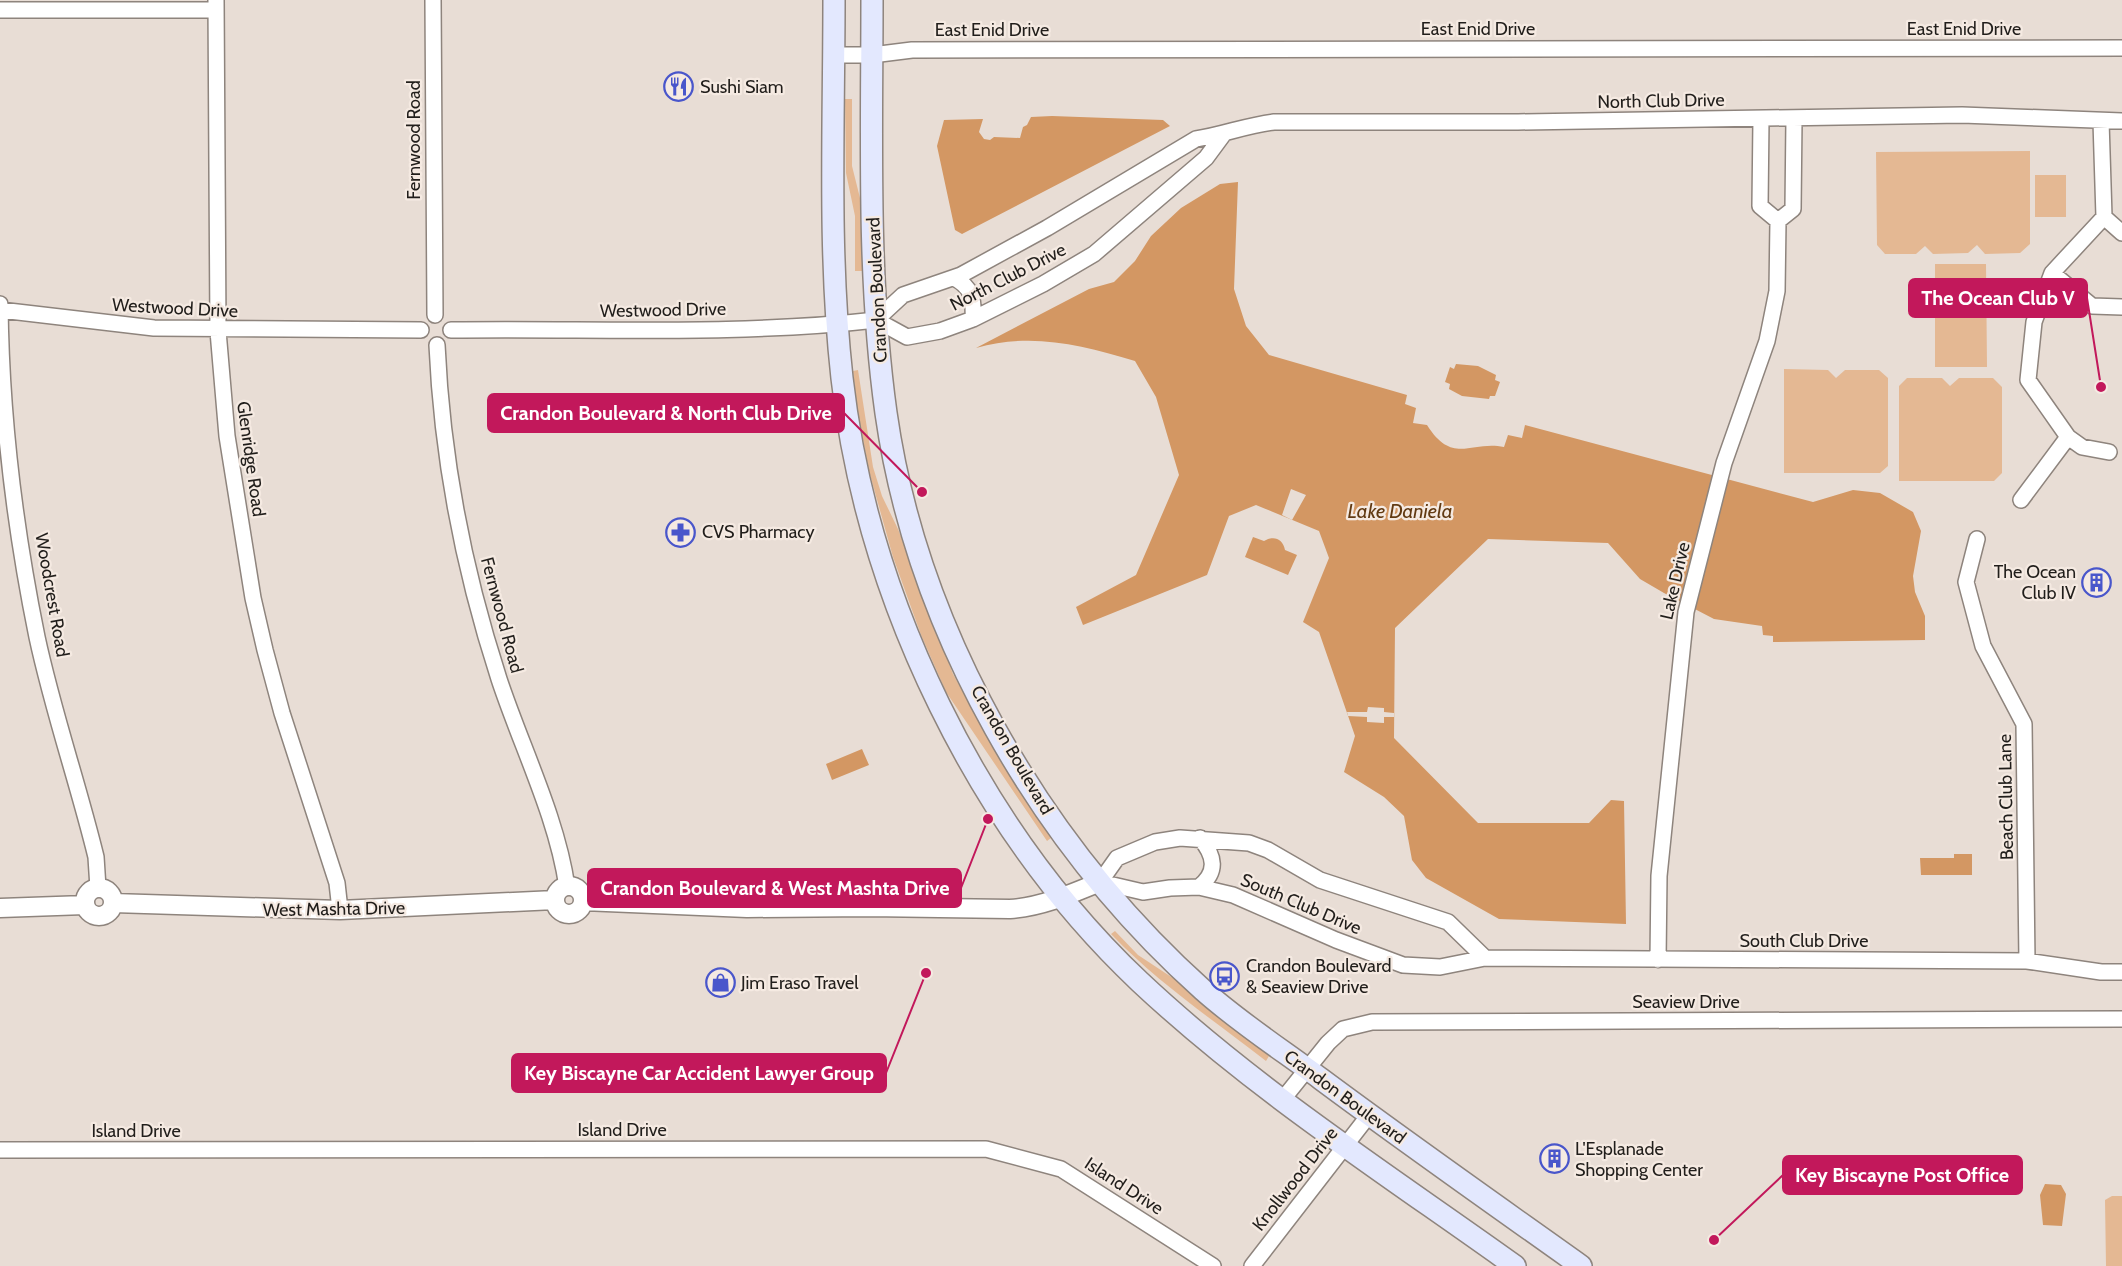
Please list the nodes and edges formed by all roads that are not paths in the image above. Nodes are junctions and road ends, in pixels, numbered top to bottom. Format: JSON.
{"nodes":[{"id":1,"x":433,"y":0,"type":"edge"},
{"id":2,"x":834,"y":0,"type":"edge"},
{"id":3,"x":872,"y":0,"type":"edge"},
{"id":4,"x":216,"y":5,"type":"edge"},
{"id":5,"x":0,"y":10,"type":"edge"},
{"id":6,"x":0,"y":21,"type":"edge"},
{"id":7,"x":2122,"y":48,"type":"edge"},
{"id":8,"x":834,"y":55,"type":"junction"},
{"id":9,"x":872,"y":56,"type":"junction"},
{"id":10,"x":1794,"y":118,"type":"junction"},
{"id":11,"x":1761,"y":119,"type":"junction"},
{"id":12,"x":2101,"y":121,"type":"junction"},
{"id":13,"x":2122,"y":122,"type":"edge"},
{"id":14,"x":1223,"y":135,"type":"junction"},
{"id":15,"x":2104,"y":217,"type":"junction"},
{"id":16,"x":1778,"y":221,"type":"junction"},
{"id":17,"x":2122,"y":233,"type":"edge"},
{"id":18,"x":2052,"y":273,"type":"junction"},
{"id":19,"x":954,"y":278,"type":"junction"},
{"id":20,"x":0,"y":304,"type":"edge"},
{"id":21,"x":2122,"y":307,"type":"edge"},
{"id":22,"x":0,"y":310,"type":"edge"},
{"id":23,"x":435,"y":315,"type":"junction"},
{"id":24,"x":973,"y":319,"type":"junction"},
{"id":25,"x":876,"y":320,"type":"junction"},
{"id":26,"x":837,"y":325,"type":"junction"},
{"id":27,"x":218,"y":330,"type":"junction"},
{"id":28,"x":421,"y":330,"type":"junction"},
{"id":29,"x":451,"y":330,"type":"junction"},
{"id":30,"x":437,"y":345,"type":"junction"},
{"id":31,"x":2068,"y":437,"type":"junction"},
{"id":32,"x":2109,"y":452,"type":"dead end"},
{"id":33,"x":2021,"y":500,"type":"dead end"},
{"id":34,"x":1977,"y":539,"type":"dead end"},
{"id":35,"x":1200,"y":838,"type":"junction"},
{"id":36,"x":1100,"y":882,"type":"junction"},
{"id":37,"x":1199,"y":887,"type":"junction"},
{"id":38,"x":98,"y":888,"type":"junction"},
{"id":39,"x":561,"y":893,"type":"junction"},
{"id":40,"x":1063,"y":897,"type":"junction"},
{"id":41,"x":583,"y":901,"type":"junction"},
{"id":42,"x":113,"y":903,"type":"junction"},
{"id":43,"x":85,"y":905,"type":"junction"},
{"id":44,"x":0,"y":908,"type":"edge"},
{"id":45,"x":340,"y":910,"type":"junction"},
{"id":46,"x":1485,"y":958,"type":"junction"},
{"id":47,"x":1658,"y":960,"type":"junction"},
{"id":48,"x":2027,"y":961,"type":"junction"},
{"id":49,"x":2122,"y":972,"type":"edge"},
{"id":50,"x":2122,"y":1019,"type":"edge"},
{"id":51,"x":1307,"y":1069,"type":"junction"},
{"id":52,"x":1283,"y":1099,"type":"junction"},
{"id":53,"x":1369,"y":1115,"type":"junction"},
{"id":54,"x":1346,"y":1145,"type":"junction"},
{"id":55,"x":0,"y":1150,"type":"edge"},
{"id":56,"x":1213,"y":1266,"type":"edge"},
{"id":57,"x":1252,"y":1266,"type":"edge"},
{"id":58,"x":1515,"y":1266,"type":"edge"},
{"id":59,"x":1581,"y":1266,"type":"edge"}],
"edges":[{"from":1,"to":23,"type":"street","name":"Fernwood Road"},
{"from":2,"to":8,"type":"main road","name":"Crandon Boulevard"},
{"from":3,"to":9,"type":"main road","name":"Crandon Boulevard"},
{"from":4,"to":5,"type":"street"},
{"from":4,"to":27,"type":"street","name":"Glenridge Road"},
{"from":5,"to":6,"type":"street"},
{"from":7,"to":9,"type":"street","name":"East Enid Drive"},
{"from":8,"to":9,"type":"street","name":"East Enid Drive"},
{"from":8,"to":26,"type":"main road","name":"Crandon Boulevard"},
{"from":9,"to":25,"type":"main road","name":"Crandon Boulevard"},
{"from":10,"to":11,"type":"street","name":"North Club Drive"},
{"from":10,"to":12,"type":"street","name":"North Club Drive"},
{"from":10,"to":16,"type":"street"},
{"from":11,"to":14,"type":"street","name":"North Club Drive"},
{"from":11,"to":16,"type":"street"},
{"from":12,"to":13,"type":"street"},
{"from":12,"to":15,"type":"street"},
{"from":14,"to":19,"type":"street","name":"North Club Drive"},
{"from":14,"to":24,"type":"street","name":"North Club Drive"},
{"from":15,"to":17,"type":"street"},
{"from":15,"to":18,"type":"street"},
{"from":16,"to":47,"type":"street","name":"Lake Drive"},
{"from":18,"to":21,"type":"street"},
{"from":18,"to":31,"type":"street"},
{"from":19,"to":24,"type":"street"},
{"from":19,"to":25,"type":"street","name":"North Club Drive"},
{"from":20,"to":22,"type":"street","name":"Woodcrest Road"},
{"from":22,"to":27,"type":"street","name":"Westwood Drive"},
{"from":22,"to":38,"type":"street","name":"Woodcrest Road"},
{"from":23,"to":28,"type":"street"},
{"from":23,"to":29,"type":"street"},
{"from":24,"to":25,"type":"street","name":"North Club Drive"},
{"from":25,"to":26,"type":"street","name":"Westwood Drive"},
{"from":25,"to":36,"type":"main road","name":"Crandon Boulevard"},
{"from":26,"to":29,"type":"street","name":"Westwood Drive"},
{"from":26,"to":40,"type":"main road","name":"Crandon Boulevard"},
{"from":27,"to":28,"type":"street","name":"Westwood Drive"},
{"from":27,"to":45,"type":"street","name":"Glenridge Road"},
{"from":28,"to":30,"type":"street"},
{"from":29,"to":30,"type":"street"},
{"from":30,"to":39,"type":"street","name":"Fernwood Road"},
{"from":31,"to":32,"type":"street"},
{"from":31,"to":33,"type":"street"},
{"from":34,"to":48,"type":"street","name":"Beach Club Lane"},
{"from":35,"to":36,"type":"street","name":"South Club Drive"},
{"from":35,"to":37,"type":"street"},
{"from":35,"to":46,"type":"street","name":"South Club Drive"},
{"from":36,"to":37,"type":"street","name":"South Club Drive"},
{"from":36,"to":40,"type":"street"},
{"from":36,"to":51,"type":"main road","name":"Crandon Boulevard"},
{"from":37,"to":46,"type":"street","name":"South Club Drive"},
{"from":38,"to":42,"type":"street"},
{"from":38,"to":43,"type":"street"},
{"from":39,"to":41,"type":"street"},
{"from":39,"to":41,"type":"street"},
{"from":39,"to":45,"type":"street","name":"West Mashta Drive"},
{"from":40,"to":41,"type":"street"},
{"from":40,"to":52,"type":"main road","name":"Crandon Boulevard"},
{"from":42,"to":43,"type":"street"},
{"from":42,"to":45,"type":"street","name":"West Mashta Drive"},
{"from":43,"to":44,"type":"street"},
{"from":46,"to":47,"type":"street","name":"South Club Drive"},
{"from":47,"to":48,"type":"street","name":"South Club Drive"},
{"from":48,"to":49,"type":"street","name":"South Club Drive"},
{"from":50,"to":51,"type":"street","name":"Seaview Drive"},
{"from":51,"to":52,"type":"street","name":"Seaview Drive"},
{"from":51,"to":53,"type":"main road","name":"Crandon Boulevard"},
{"from":52,"to":54,"type":"main road","name":"Crandon Boulevard"},
{"from":53,"to":54,"type":"street","name":"Knollwood Drive"},
{"from":53,"to":59,"type":"main road","name":"Crandon Boulevard"},
{"from":54,"to":57,"type":"street","name":"Knollwood Drive"},
{"from":54,"to":58,"type":"main road","name":"Crandon Boulevard"},
{"from":55,"to":56,"type":"street","name":"Island Drive"}]}
